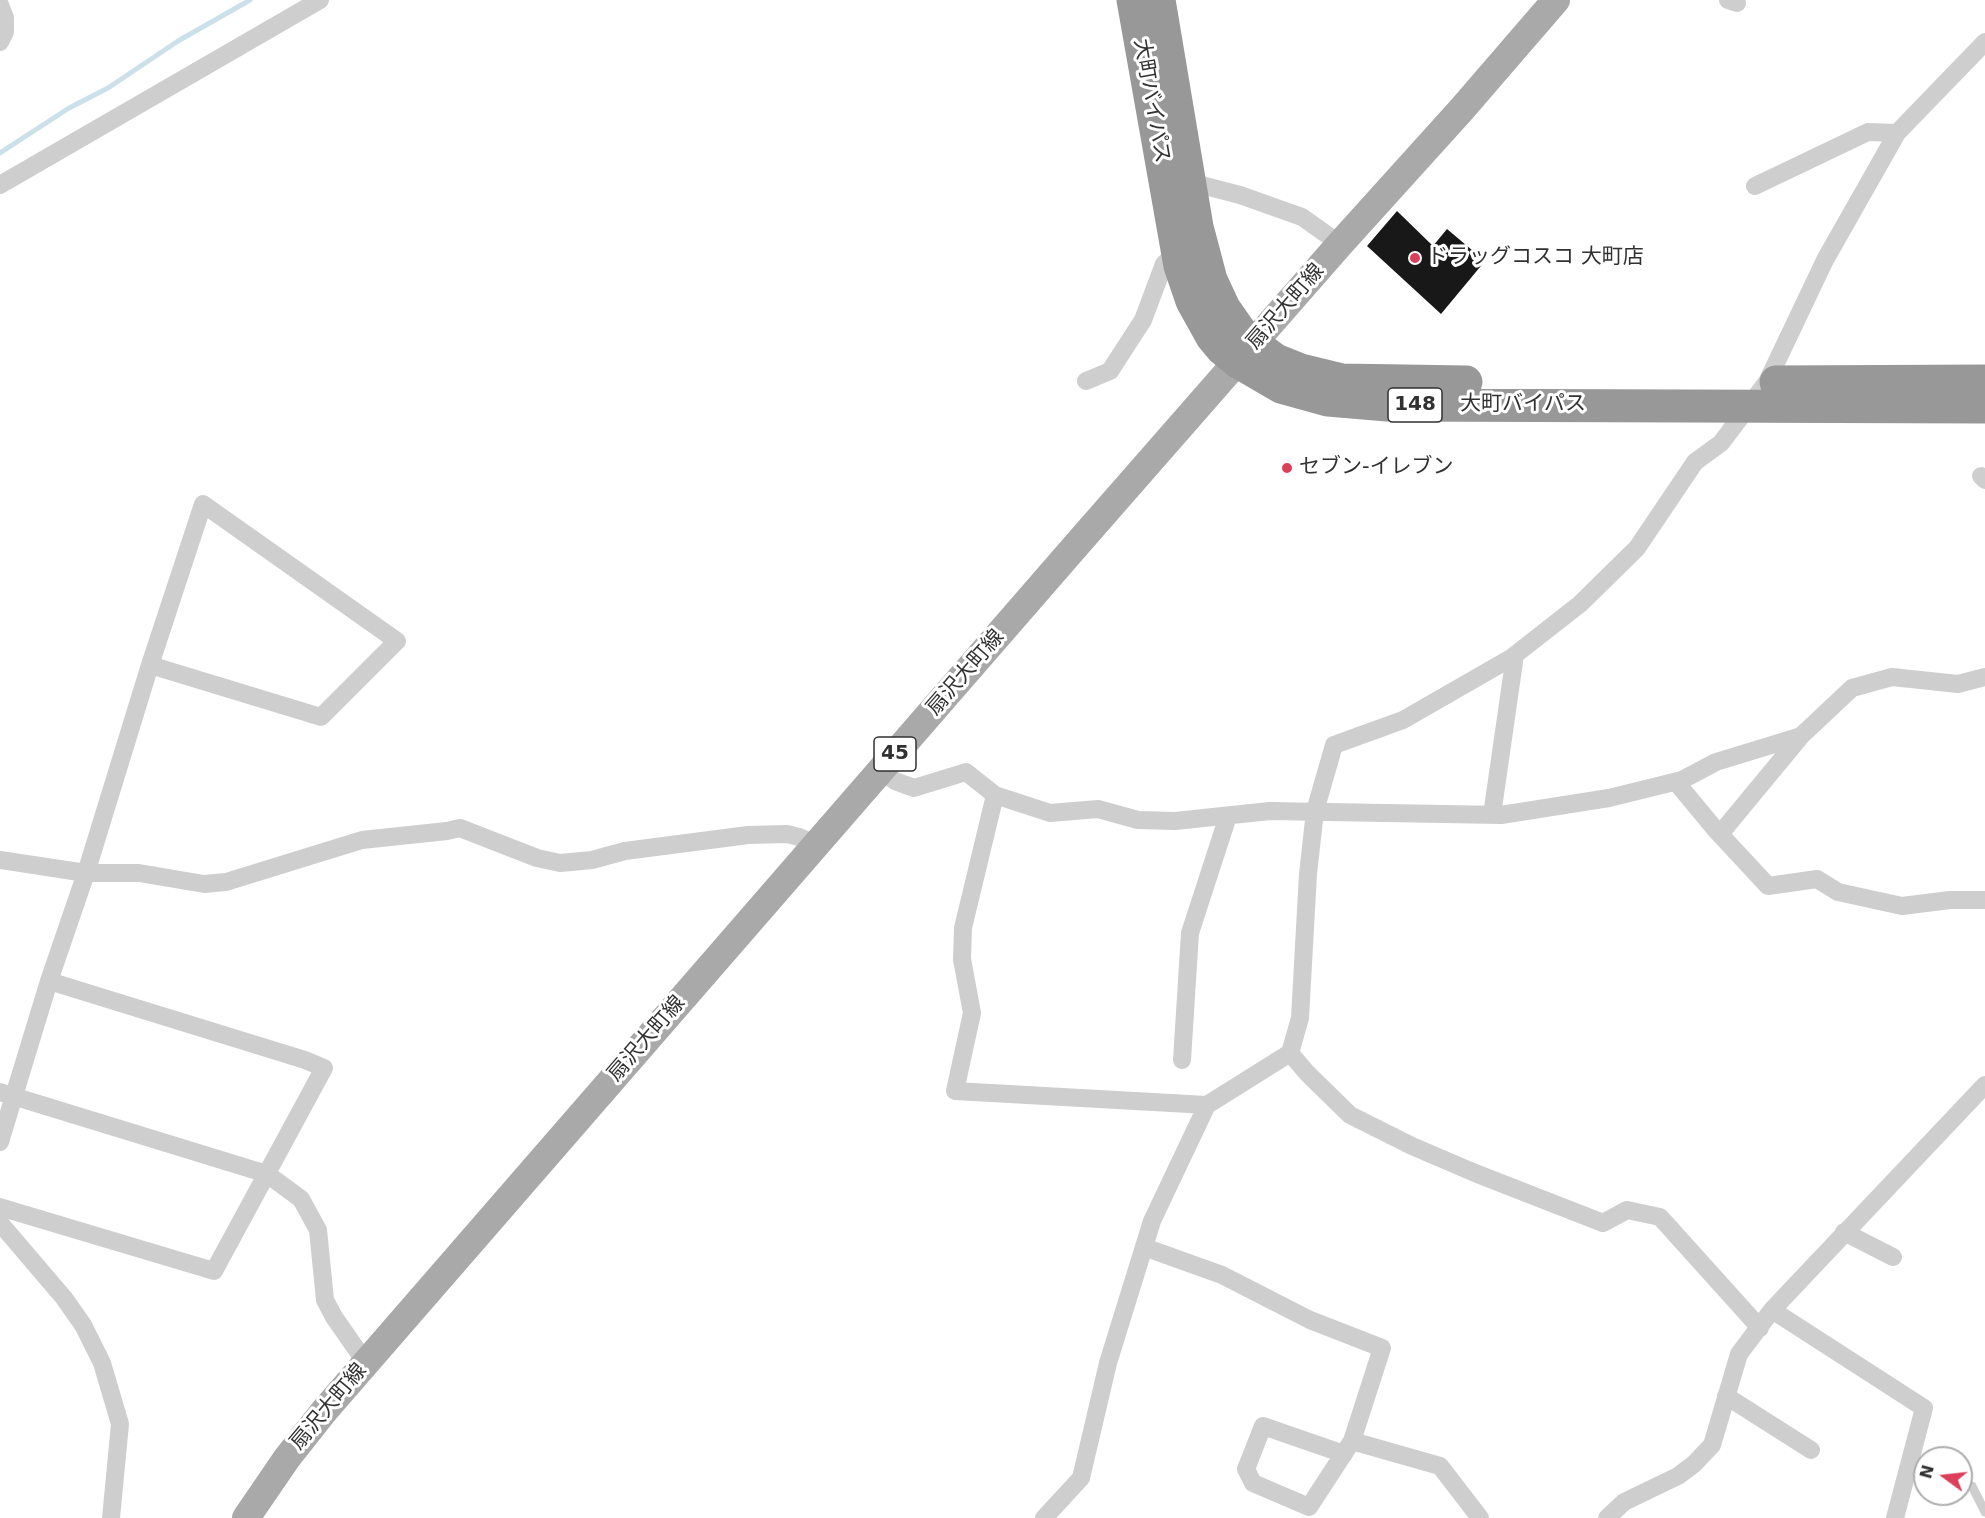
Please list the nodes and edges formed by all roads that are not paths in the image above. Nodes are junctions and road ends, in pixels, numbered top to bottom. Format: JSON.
{"nodes":[{"id":1,"x":320,"y":0,"type":"edge"},
{"id":2,"x":1132,"y":0,"type":"edge"},
{"id":3,"x":1159,"y":0,"type":"edge"},
{"id":4,"x":1556,"y":0,"type":"edge"},
{"id":5,"x":0,"y":5,"type":"edge"},
{"id":6,"x":0,"y":42,"type":"edge"},
{"id":7,"x":1985,"y":42,"type":"edge"},
{"id":8,"x":1897,"y":133,"type":"junction"},
{"id":9,"x":1190,"y":182,"type":"junction"},
{"id":10,"x":0,"y":185,"type":"edge"},
{"id":11,"x":1755,"y":186,"type":"dead end"},
{"id":12,"x":1340,"y":244,"type":"junction"},
{"id":13,"x":1177,"y":250,"type":"junction"},
{"id":14,"x":1246,"y":353,"type":"junction"},
{"id":15,"x":1086,"y":381,"type":"dead end"},
{"id":16,"x":1985,"y":381,"type":"edge"},
{"id":17,"x":1758,"y":393,"type":"junction"},
{"id":18,"x":1985,"y":406,"type":"edge"},
{"id":19,"x":1515,"y":655,"type":"junction"},
{"id":20,"x":150,"y":665,"type":"junction"},
{"id":21,"x":1985,"y":677,"type":"edge"},
{"id":22,"x":1801,"y":736,"type":"junction"},
{"id":23,"x":881,"y":771,"type":"junction"},
{"id":24,"x":1676,"y":782,"type":"junction"},
{"id":25,"x":995,"y":795,"type":"junction"},
{"id":26,"x":1315,"y":811,"type":"junction"},
{"id":27,"x":1492,"y":815,"type":"junction"},
{"id":28,"x":1227,"y":816,"type":"junction"},
{"id":29,"x":1720,"y":834,"type":"junction"},
{"id":30,"x":816,"y":845,"type":"junction"},
{"id":31,"x":0,"y":860,"type":"edge"},
{"id":32,"x":86,"y":873,"type":"junction"},
{"id":33,"x":1985,"y":900,"type":"edge"},
{"id":34,"x":49,"y":981,"type":"junction"},
{"id":35,"x":1290,"y":1053,"type":"junction"},
{"id":36,"x":1182,"y":1060,"type":"dead end"},
{"id":37,"x":1985,"y":1084,"type":"edge"},
{"id":38,"x":7,"y":1095,"type":"edge"},
{"id":39,"x":1207,"y":1105,"type":"junction"},
{"id":40,"x":0,"y":1142,"type":"edge"},
{"id":41,"x":267,"y":1174,"type":"junction"},
{"id":42,"x":0,"y":1207,"type":"edge"},
{"id":43,"x":0,"y":1223,"type":"edge"},
{"id":44,"x":1844,"y":1232,"type":"junction"},
{"id":45,"x":1144,"y":1246,"type":"junction"},
{"id":46,"x":1893,"y":1257,"type":"dead end"},
{"id":47,"x":1772,"y":1310,"type":"junction"},
{"id":48,"x":1760,"y":1328,"type":"junction"},
{"id":49,"x":366,"y":1363,"type":"junction"},
{"id":50,"x":1726,"y":1396,"type":"junction"},
{"id":51,"x":1348,"y":1448,"type":"junction"},
{"id":52,"x":1811,"y":1450,"type":"dead end"},
{"id":53,"x":1973,"y":1488,"type":"edge"},
{"id":54,"x":1985,"y":1512,"type":"edge"},
{"id":55,"x":111,"y":1518,"type":"edge"},
{"id":56,"x":246,"y":1518,"type":"edge"},
{"id":57,"x":1044,"y":1518,"type":"edge"},
{"id":58,"x":1480,"y":1518,"type":"edge"},
{"id":59,"x":1607,"y":1518,"type":"edge"},
{"id":60,"x":1895,"y":1518,"type":"edge"}],
"edges":[{"from":1,"to":10,"type":"street"},
{"from":2,"to":13,"type":"highway","name":"大町バイパス","number":"148"},
{"from":3,"to":9,"type":"highway","name":"大町バイパス","number":"148"},
{"from":4,"to":12,"type":"main road","name":"扇沢大町線","number":"45"},
{"from":5,"to":6,"type":"street"},
{"from":7,"to":8,"type":"street"},
{"from":8,"to":11,"type":"street"},
{"from":8,"to":17,"type":"street"},
{"from":9,"to":12,"type":"street"},
{"from":9,"to":14,"type":"highway","name":"大町バイパス","number":"148"},
{"from":12,"to":14,"type":"main road","name":"扇沢大町線","number":"45"},
{"from":13,"to":14,"type":"highway","name":"大町バイパス","number":"148"},
{"from":13,"to":15,"type":"street"},
{"from":14,"to":17,"type":"highway","name":"大町バイパス","number":"148"},
{"from":14,"to":23,"type":"main road","name":"扇沢大町線","number":"45"},
{"from":16,"to":17,"type":"highway","name":"大町バイパス","number":"148"},
{"from":17,"to":18,"type":"highway","name":"大町バイパス","number":"148"},
{"from":17,"to":19,"type":"street"},
{"from":19,"to":26,"type":"street"},
{"from":19,"to":27,"type":"street"},
{"from":20,"to":20,"type":"street"},
{"from":20,"to":32,"type":"street"},
{"from":21,"to":22,"type":"street"},
{"from":22,"to":24,"type":"street"},
{"from":22,"to":29,"type":"street"},
{"from":23,"to":25,"type":"street"},
{"from":23,"to":30,"type":"main road","name":"扇沢大町線","number":"45"},
{"from":24,"to":27,"type":"street"},
{"from":24,"to":29,"type":"street"},
{"from":25,"to":28,"type":"street"},
{"from":25,"to":39,"type":"street"},
{"from":26,"to":27,"type":"street"},
{"from":26,"to":28,"type":"street"},
{"from":26,"to":35,"type":"street"},
{"from":28,"to":36,"type":"street"},
{"from":29,"to":33,"type":"street"},
{"from":30,"to":32,"type":"street"},
{"from":30,"to":49,"type":"main road","name":"扇沢大町線","number":"45"},
{"from":31,"to":32,"type":"street"},
{"from":32,"to":34,"type":"street"},
{"from":34,"to":38,"type":"street"},
{"from":34,"to":41,"type":"street"},
{"from":35,"to":39,"type":"street"},
{"from":35,"to":48,"type":"street"},
{"from":37,"to":44,"type":"street"},
{"from":38,"to":40,"type":"street"},
{"from":38,"to":41,"type":"street"},
{"from":39,"to":45,"type":"street"},
{"from":41,"to":42,"type":"street"},
{"from":41,"to":49,"type":"street"},
{"from":43,"to":55,"type":"street"},
{"from":44,"to":46,"type":"street"},
{"from":44,"to":47,"type":"street"},
{"from":45,"to":51,"type":"street"},
{"from":45,"to":57,"type":"street"},
{"from":47,"to":48,"type":"street"},
{"from":47,"to":60,"type":"street"},
{"from":48,"to":50,"type":"street"},
{"from":49,"to":56,"type":"main road","name":"扇沢大町線","number":"45"},
{"from":50,"to":52,"type":"street"},
{"from":50,"to":59,"type":"street"},
{"from":51,"to":51,"type":"street"},
{"from":51,"to":58,"type":"street"},
{"from":53,"to":54,"type":"lane"}]}
